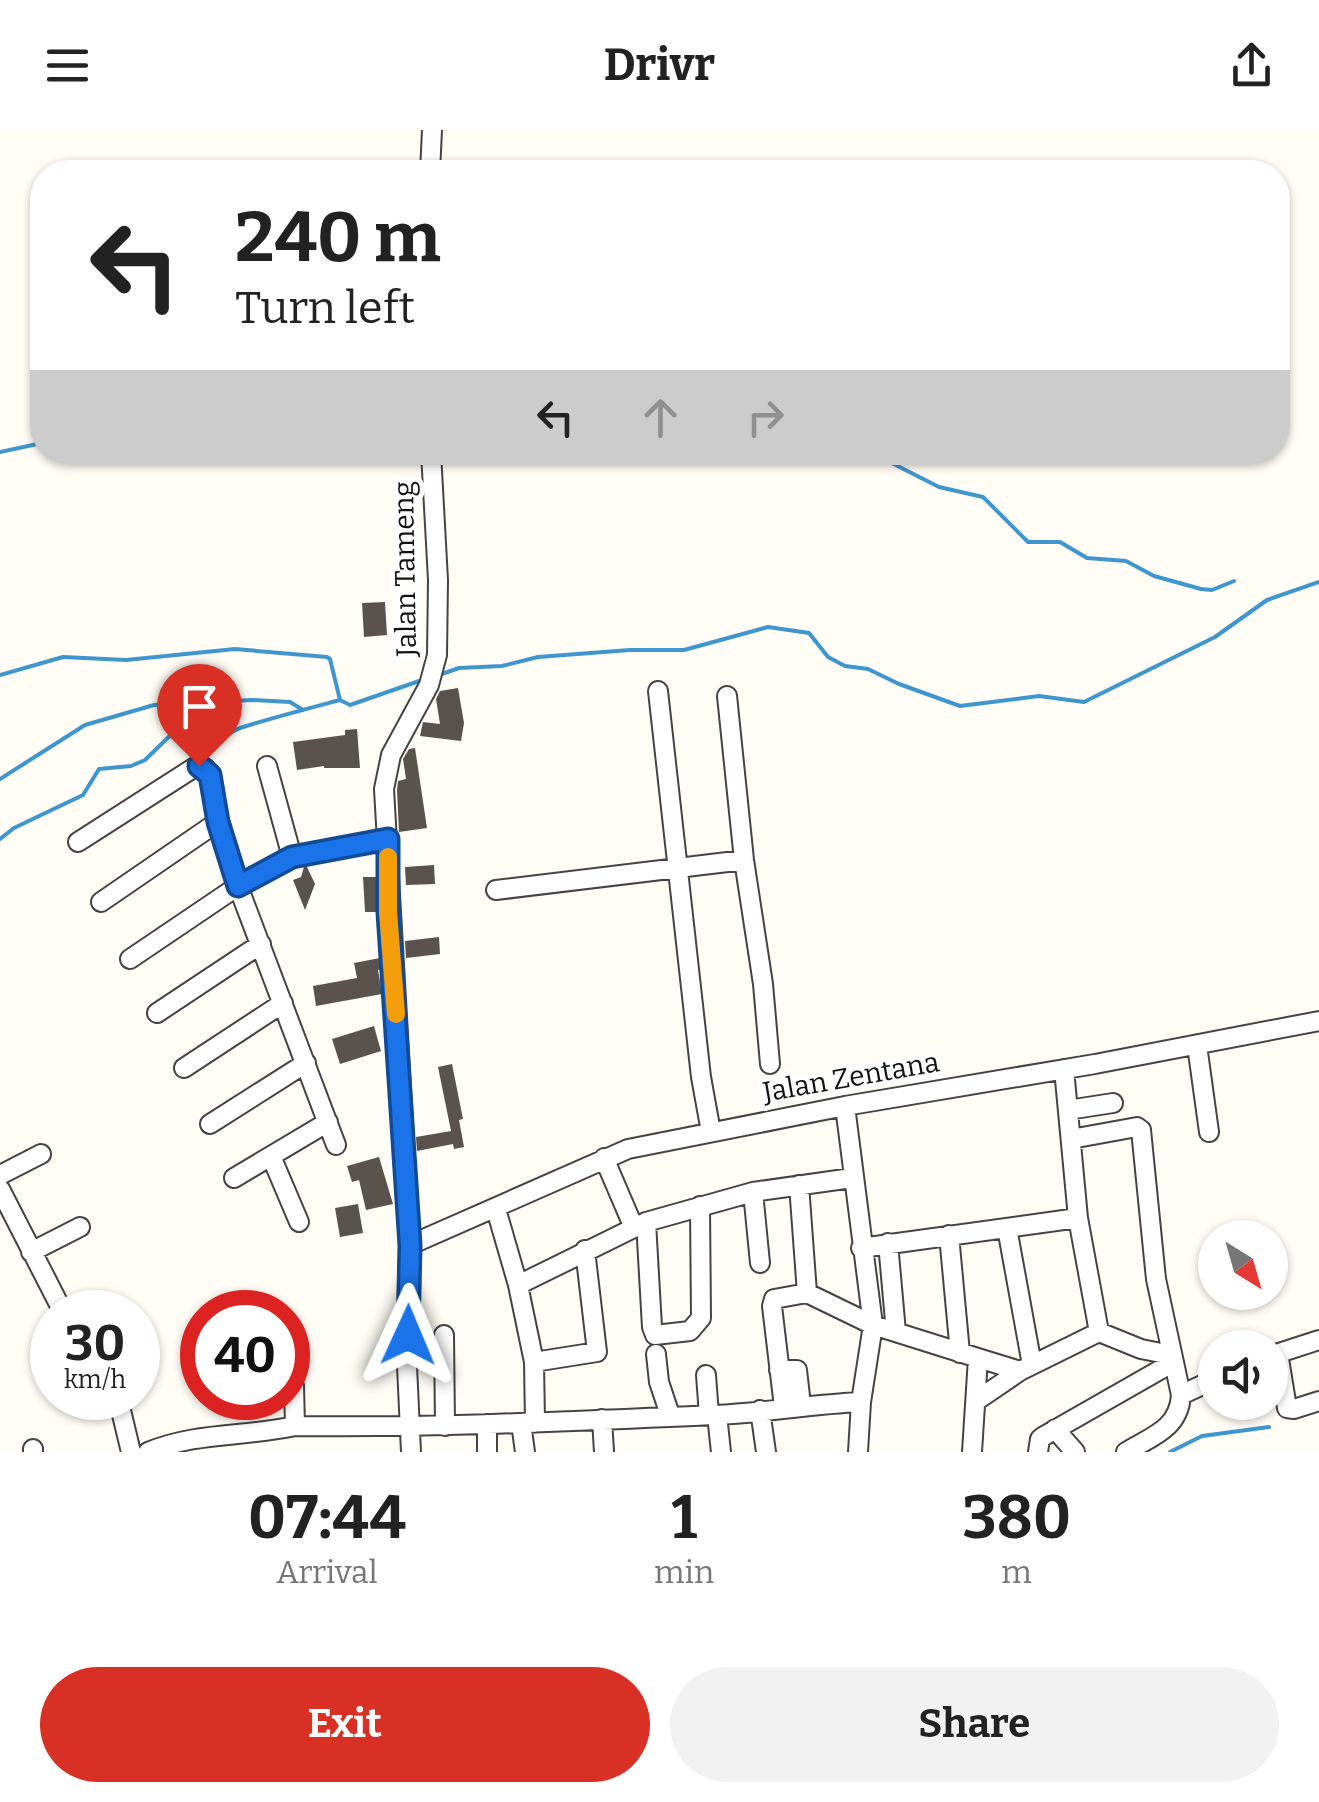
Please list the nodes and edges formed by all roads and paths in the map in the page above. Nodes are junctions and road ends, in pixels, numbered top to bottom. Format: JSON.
{"nodes":[{"id":1,"x":432,"y":130,"type":"edge"},
{"id":2,"x":431,"y":160,"type":"edge"},
{"id":3,"x":432,"y":465,"type":"edge"},
{"id":4,"x":658,"y":691,"type":"dead end"},
{"id":5,"x":727,"y":696,"type":"dead end"},
{"id":6,"x":266,"y":766,"type":"dead end"},
{"id":7,"x":218,"y":822,"type":"junction"},
{"id":8,"x":388,"y":839,"type":"junction"},
{"id":9,"x":78,"y":842,"type":"dead end"},
{"id":10,"x":292,"y":857,"type":"junction"},
{"id":11,"x":744,"y":860,"type":"junction"},
{"id":12,"x":677,"y":866,"type":"junction"},
{"id":13,"x":238,"y":886,"type":"junction"},
{"id":14,"x":496,"y":890,"type":"dead end"},
{"id":15,"x":101,"y":902,"type":"dead end"},
{"id":16,"x":261,"y":944,"type":"junction"},
{"id":17,"x":130,"y":959,"type":"dead end"},
{"id":18,"x":283,"y":1003,"type":"junction"},
{"id":19,"x":158,"y":1013,"type":"dead end"},
{"id":20,"x":1319,"y":1021,"type":"edge"},
{"id":21,"x":1196,"y":1044,"type":"junction"},
{"id":22,"x":306,"y":1063,"type":"junction"},
{"id":23,"x":770,"y":1064,"type":"dead end"},
{"id":24,"x":184,"y":1068,"type":"dead end"},
{"id":25,"x":1064,"y":1069,"type":"junction"},
{"id":26,"x":1113,"y":1103,"type":"dead end"},
{"id":27,"x":845,"y":1106,"type":"junction"},
{"id":28,"x":1068,"y":1110,"type":"junction"},
{"id":29,"x":328,"y":1122,"type":"junction"},
{"id":30,"x":210,"y":1124,"type":"dead end"},
{"id":31,"x":711,"y":1132,"type":"junction"},
{"id":32,"x":1209,"y":1132,"type":"dead end"},
{"id":33,"x":1071,"y":1139,"type":"junction"},
{"id":34,"x":336,"y":1144,"type":"dead end"},
{"id":35,"x":41,"y":1154,"type":"dead end"},
{"id":36,"x":272,"y":1156,"type":"junction"},
{"id":37,"x":604,"y":1158,"type":"junction"},
{"id":38,"x":0,"y":1175,"type":"edge"},
{"id":39,"x":234,"y":1178,"type":"dead end"},
{"id":40,"x":852,"y":1178,"type":"junction"},
{"id":41,"x":799,"y":1185,"type":"junction"},
{"id":42,"x":0,"y":1189,"type":"edge"},
{"id":43,"x":753,"y":1192,"type":"junction"},
{"id":44,"x":700,"y":1206,"type":"junction"},
{"id":45,"x":496,"y":1209,"type":"junction"},
{"id":46,"x":1078,"y":1218,"type":"junction"},
{"id":47,"x":299,"y":1222,"type":"dead end"},
{"id":48,"x":640,"y":1225,"type":"junction"},
{"id":49,"x":80,"y":1228,"type":"dead end"},
{"id":50,"x":1007,"y":1228,"type":"junction"},
{"id":51,"x":949,"y":1235,"type":"junction"},
{"id":52,"x":888,"y":1243,"type":"junction"},
{"id":53,"x":410,"y":1245,"type":"junction"},
{"id":54,"x":862,"y":1248,"type":"junction"},
{"id":55,"x":584,"y":1250,"type":"junction"},
{"id":56,"x":31,"y":1252,"type":"junction"},
{"id":57,"x":760,"y":1263,"type":"dead end"},
{"id":58,"x":518,"y":1284,"type":"junction"},
{"id":59,"x":51,"y":1290,"type":"edge"},
{"id":60,"x":807,"y":1293,"type":"junction"},
{"id":61,"x":873,"y":1325,"type":"junction"},
{"id":62,"x":896,"y":1332,"type":"junction"},
{"id":63,"x":1099,"y":1332,"type":"junction"},
{"id":64,"x":444,"y":1335,"type":"dead end"},
{"id":65,"x":1319,"y":1340,"type":"edge"},
{"id":66,"x":656,"y":1354,"type":"dead end"},
{"id":67,"x":969,"y":1356,"type":"junction"},
{"id":68,"x":1172,"y":1359,"type":"junction"},
{"id":69,"x":534,"y":1362,"type":"junction"},
{"id":70,"x":1026,"y":1368,"type":"junction"},
{"id":71,"x":706,"y":1375,"type":"dead end"},
{"id":72,"x":1198,"y":1389,"type":"edge"},
{"id":73,"x":1181,"y":1396,"type":"junction"},
{"id":74,"x":976,"y":1401,"type":"junction"},
{"id":75,"x":1319,"y":1401,"type":"edge"},
{"id":76,"x":861,"y":1402,"type":"junction"},
{"id":77,"x":792,"y":1406,"type":"junction"},
{"id":78,"x":760,"y":1410,"type":"junction"},
{"id":79,"x":670,"y":1415,"type":"junction"},
{"id":80,"x":713,"y":1415,"type":"junction"},
{"id":81,"x":602,"y":1419,"type":"junction"},
{"id":82,"x":123,"y":1420,"type":"edge"},
{"id":83,"x":295,"y":1420,"type":"edge"},
{"id":84,"x":528,"y":1423,"type":"junction"},
{"id":85,"x":488,"y":1424,"type":"junction"},
{"id":86,"x":295,"y":1426,"type":"junction"},
{"id":87,"x":409,"y":1426,"type":"junction"},
{"id":88,"x":444,"y":1426,"type":"junction"},
{"id":89,"x":1056,"y":1428,"type":"junction"},
{"id":90,"x":232,"y":1443,"type":"edge"},
{"id":91,"x":131,"y":1452,"type":"edge"},
{"id":92,"x":148,"y":1452,"type":"edge"},
{"id":93,"x":411,"y":1452,"type":"edge"},
{"id":94,"x":487,"y":1452,"type":"edge"},
{"id":95,"x":525,"y":1452,"type":"edge"},
{"id":96,"x":604,"y":1452,"type":"edge"},
{"id":97,"x":720,"y":1452,"type":"edge"},
{"id":98,"x":766,"y":1452,"type":"edge"},
{"id":99,"x":858,"y":1452,"type":"edge"},
{"id":100,"x":972,"y":1452,"type":"edge"},
{"id":101,"x":1038,"y":1452,"type":"edge"},
{"id":102,"x":1075,"y":1452,"type":"edge"},
{"id":103,"x":1126,"y":1452,"type":"edge"}],
"edges":[{"from":1,"to":2,"type":"street"},
{"from":3,"to":8,"type":"street","name":"Jalan Tameng"},
{"from":4,"to":12,"type":"street"},
{"from":5,"to":11,"type":"street"},
{"from":6,"to":10,"type":"street"},
{"from":7,"to":9,"type":"street"},
{"from":7,"to":13,"type":"street"},
{"from":7,"to":15,"type":"street"},
{"from":8,"to":10,"type":"street"},
{"from":8,"to":53,"type":"street","name":"Jalan Tameng"},
{"from":10,"to":13,"type":"street"},
{"from":11,"to":12,"type":"street"},
{"from":11,"to":23,"type":"street"},
{"from":12,"to":14,"type":"street"},
{"from":12,"to":31,"type":"street"},
{"from":13,"to":16,"type":"street"},
{"from":13,"to":17,"type":"street"},
{"from":16,"to":18,"type":"street"},
{"from":16,"to":19,"type":"street"},
{"from":18,"to":22,"type":"street"},
{"from":18,"to":24,"type":"street"},
{"from":20,"to":21,"type":"street","name":"Jalan Zentana"},
{"from":21,"to":25,"type":"street","name":"Jalan Zentana"},
{"from":21,"to":32,"type":"street"},
{"from":22,"to":29,"type":"street"},
{"from":22,"to":30,"type":"street"},
{"from":25,"to":27,"type":"street","name":"Jalan Zentana"},
{"from":25,"to":28,"type":"street"},
{"from":26,"to":28,"type":"street"},
{"from":27,"to":31,"type":"street","name":"Jalan Zentana"},
{"from":27,"to":40,"type":"street"},
{"from":28,"to":33,"type":"street"},
{"from":29,"to":34,"type":"street"},
{"from":29,"to":36,"type":"street"},
{"from":31,"to":37,"type":"street","name":"Jalan Zentana"},
{"from":33,"to":46,"type":"street"},
{"from":33,"to":68,"type":"street"},
{"from":35,"to":38,"type":"street"},
{"from":36,"to":39,"type":"street"},
{"from":36,"to":47,"type":"street"},
{"from":37,"to":45,"type":"street","name":"Jalan Zentana"},
{"from":37,"to":48,"type":"street"},
{"from":40,"to":41,"type":"street"},
{"from":40,"to":54,"type":"street"},
{"from":41,"to":43,"type":"street"},
{"from":41,"to":60,"type":"street"},
{"from":42,"to":56,"type":"street"},
{"from":43,"to":44,"type":"street"},
{"from":43,"to":57,"type":"street"},
{"from":44,"to":48,"type":"street"},
{"from":44,"to":48,"type":"street"},
{"from":45,"to":53,"type":"street","name":"Jalan Zentana"},
{"from":45,"to":58,"type":"street"},
{"from":46,"to":50,"type":"street"},
{"from":46,"to":63,"type":"street"},
{"from":48,"to":55,"type":"street"},
{"from":49,"to":56,"type":"street"},
{"from":50,"to":51,"type":"street"},
{"from":50,"to":70,"type":"street"},
{"from":51,"to":52,"type":"street"},
{"from":51,"to":67,"type":"street"},
{"from":52,"to":54,"type":"street"},
{"from":52,"to":62,"type":"street"},
{"from":53,"to":87,"type":"street","name":"Jalan Tameng"},
{"from":54,"to":61,"type":"street"},
{"from":55,"to":58,"type":"street"},
{"from":55,"to":69,"type":"street"},
{"from":56,"to":59,"type":"street"},
{"from":58,"to":69,"type":"street"},
{"from":60,"to":61,"type":"street"},
{"from":60,"to":77,"type":"street"},
{"from":61,"to":62,"type":"street"},
{"from":61,"to":76,"type":"street"},
{"from":62,"to":67,"type":"street"},
{"from":63,"to":68,"type":"street"},
{"from":63,"to":70,"type":"street"},
{"from":64,"to":88,"type":"street"},
{"from":65,"to":75,"type":"street"},
{"from":66,"to":79,"type":"street"},
{"from":67,"to":70,"type":"street"},
{"from":67,"to":74,"type":"street"},
{"from":68,"to":73,"type":"street"},
{"from":68,"to":89,"type":"street"},
{"from":69,"to":84,"type":"street"},
{"from":70,"to":74,"type":"street"},
{"from":71,"to":80,"type":"street"},
{"from":72,"to":73,"type":"street"},
{"from":73,"to":103,"type":"street"},
{"from":74,"to":100,"type":"street"},
{"from":76,"to":77,"type":"street"},
{"from":76,"to":99,"type":"street"},
{"from":77,"to":78,"type":"street"},
{"from":78,"to":80,"type":"street"},
{"from":78,"to":98,"type":"street"},
{"from":79,"to":80,"type":"street"},
{"from":79,"to":81,"type":"street"},
{"from":80,"to":97,"type":"street"},
{"from":81,"to":84,"type":"street"},
{"from":81,"to":96,"type":"street"},
{"from":82,"to":91,"type":"street"},
{"from":83,"to":86,"type":"street"},
{"from":84,"to":85,"type":"street"},
{"from":84,"to":95,"type":"street"},
{"from":85,"to":88,"type":"street"},
{"from":85,"to":94,"type":"street"},
{"from":86,"to":87,"type":"street"},
{"from":86,"to":90,"type":"street"},
{"from":87,"to":88,"type":"street"},
{"from":87,"to":93,"type":"street","name":"Jalan Tameng"},
{"from":89,"to":101,"type":"street"},
{"from":89,"to":102,"type":"street"},
{"from":90,"to":92,"type":"street"}]}
